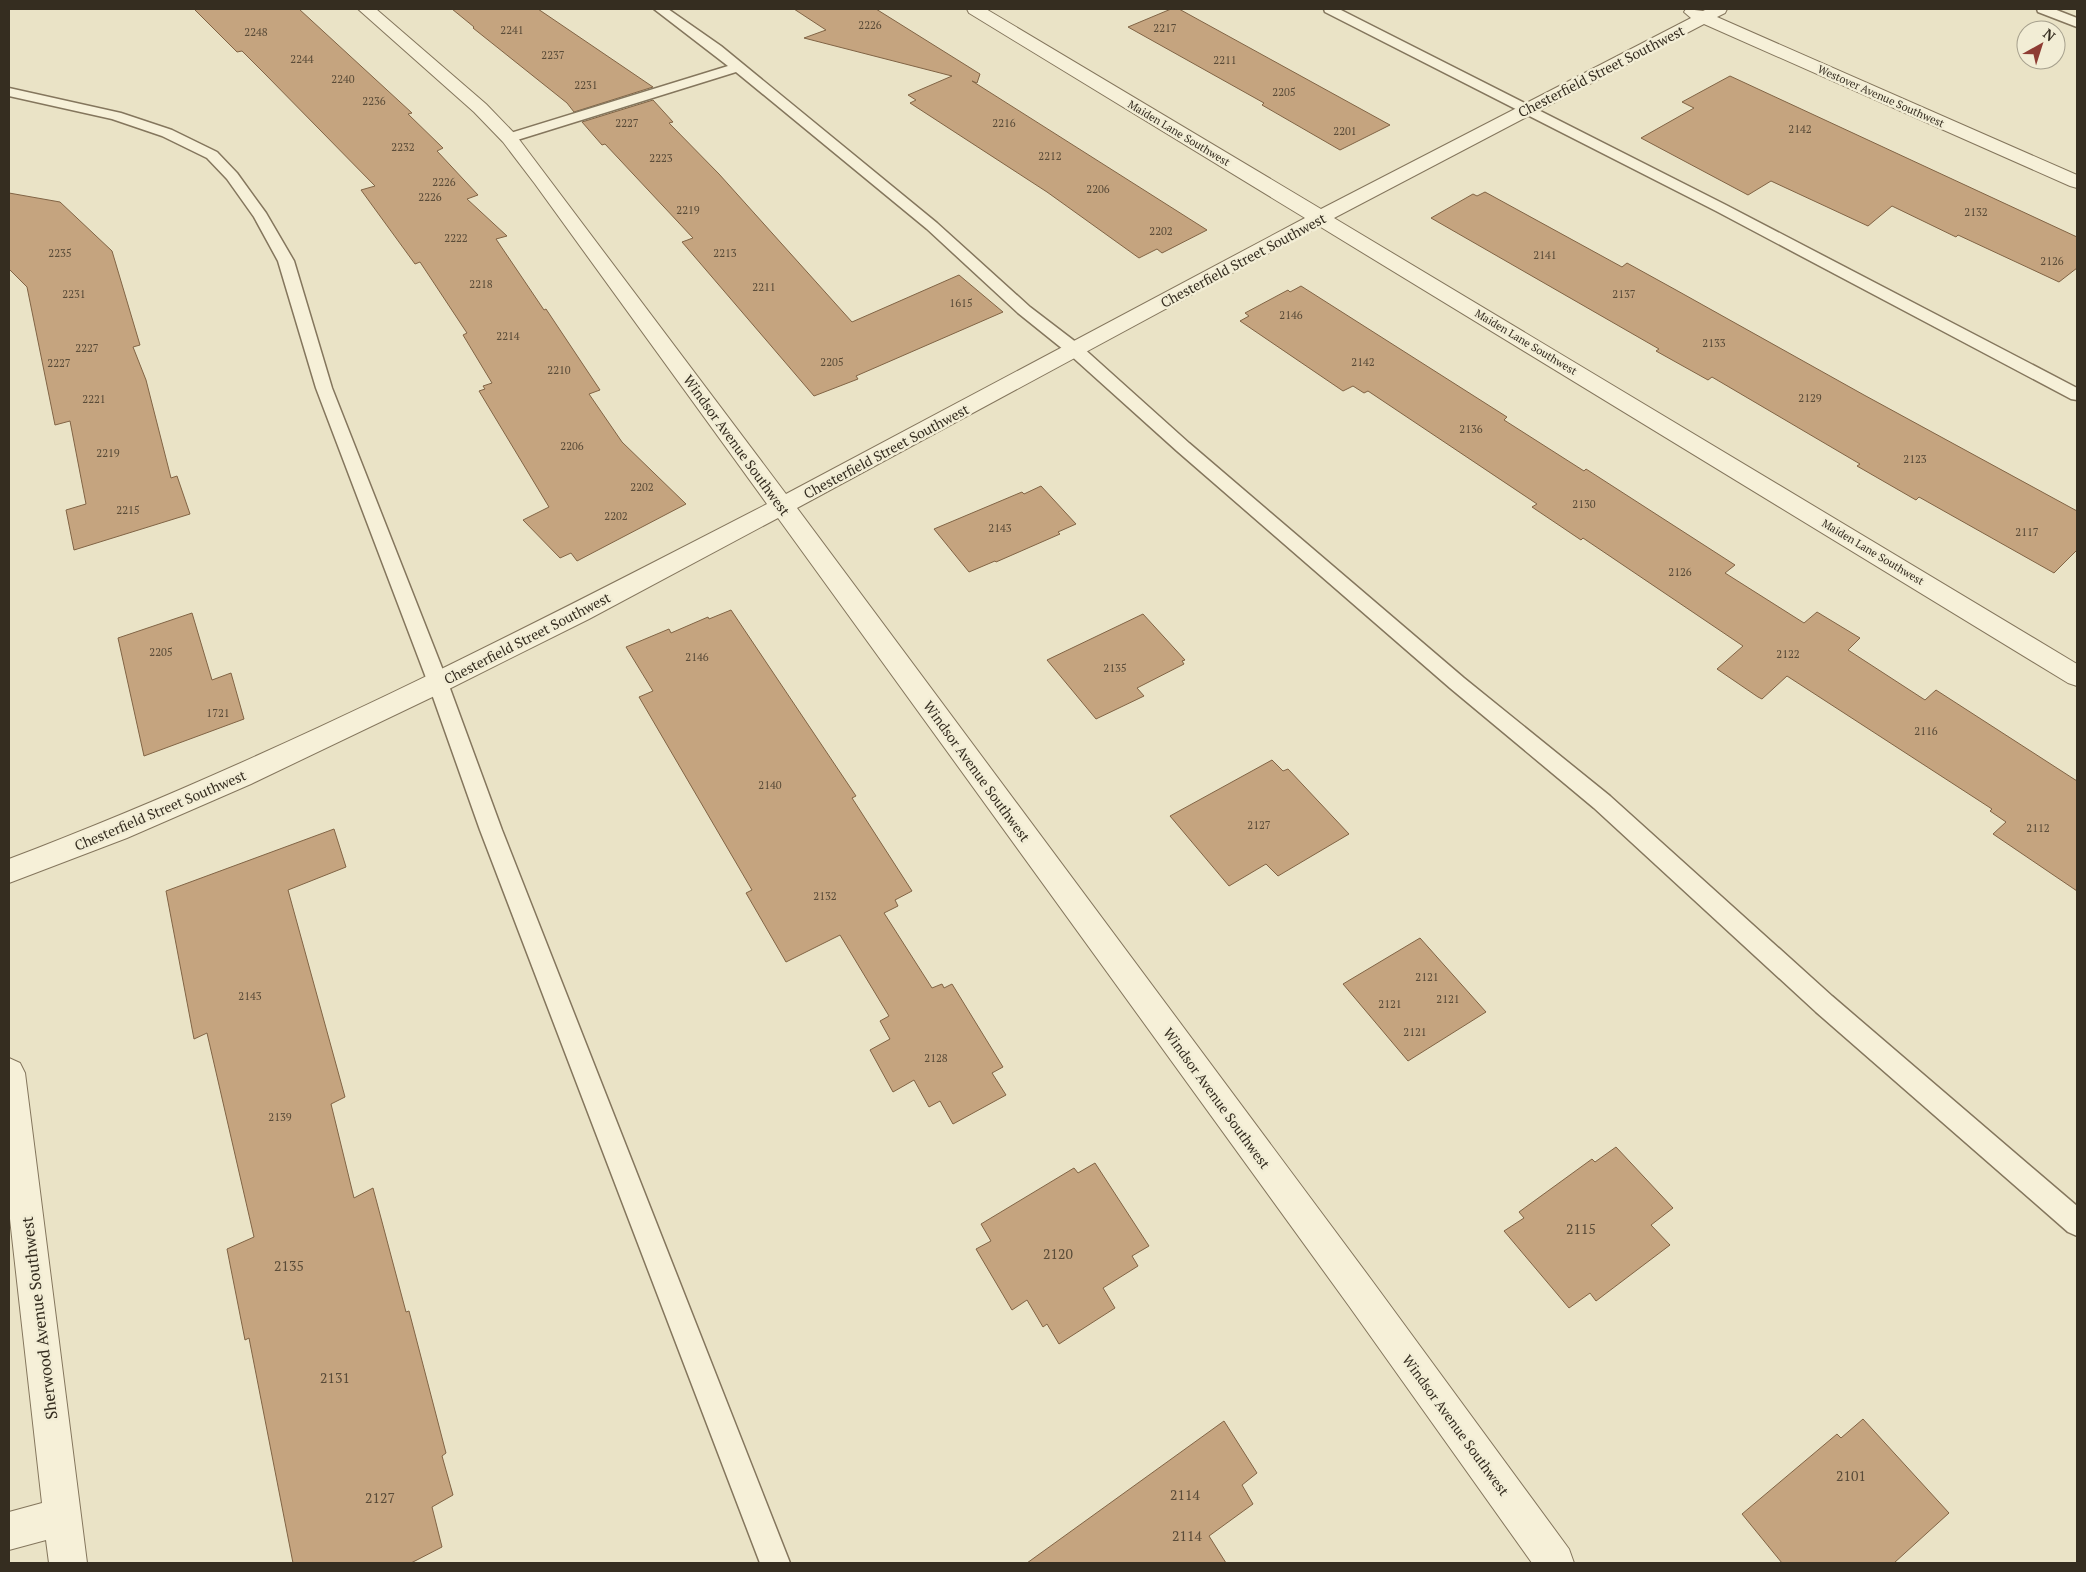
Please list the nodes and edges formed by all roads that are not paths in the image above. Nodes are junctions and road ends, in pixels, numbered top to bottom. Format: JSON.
{"nodes":[{"id":1,"x":366,"y":9,"type":"edge"},
{"id":2,"x":660,"y":9,"type":"edge"},
{"id":3,"x":975,"y":9,"type":"edge"},
{"id":4,"x":1330,"y":9,"type":"edge"},
{"id":5,"x":2043,"y":9,"type":"edge"},
{"id":6,"x":1703,"y":12,"type":"edge"},
{"id":7,"x":2077,"y":23,"type":"edge"},
{"id":8,"x":738,"y":67,"type":"junction"},
{"id":9,"x":9,"y":92,"type":"edge"},
{"id":10,"x":1525,"y":110,"type":"junction"},
{"id":11,"x":509,"y":138,"type":"junction"},
{"id":12,"x":2077,"y":182,"type":"edge"},
{"id":13,"x":1321,"y":218,"type":"junction"},
{"id":14,"x":1075,"y":350,"type":"junction"},
{"id":15,"x":2077,"y":394,"type":"edge"},
{"id":16,"x":782,"y":506,"type":"junction"},
{"id":17,"x":2077,"y":676,"type":"edge"},
{"id":18,"x":438,"y":683,"type":"junction"},
{"id":19,"x":9,"y":871,"type":"edge"},
{"id":20,"x":9,"y":1073,"type":"edge"},
{"id":21,"x":2077,"y":1223,"type":"edge"},
{"id":22,"x":63,"y":1517,"type":"junction"},
{"id":23,"x":9,"y":1531,"type":"edge"},
{"id":24,"x":68,"y":1563,"type":"edge"},
{"id":25,"x":776,"y":1563,"type":"edge"},
{"id":26,"x":1555,"y":1563,"type":"edge"}],
"edges":[{"from":1,"to":11,"type":"street","name":"Windsor Avenue Southwest"},
{"from":2,"to":8,"type":"lane"},
{"from":3,"to":13,"type":"street","name":"Maiden Lane Southwest"},
{"from":4,"to":10,"type":"lane"},
{"from":5,"to":7,"type":"lane"},
{"from":6,"to":10,"type":"street","name":"Chesterfield Street Southwest"},
{"from":6,"to":12,"type":"street","name":"Westover Avenue Southwest"},
{"from":8,"to":11,"type":"lane"},
{"from":8,"to":14,"type":"lane"},
{"from":9,"to":18,"type":"lane"},
{"from":10,"to":13,"type":"street","name":"Chesterfield Street Southwest"},
{"from":10,"to":15,"type":"lane"},
{"from":11,"to":16,"type":"street","name":"Windsor Avenue Southwest"},
{"from":13,"to":14,"type":"street","name":"Chesterfield Street Southwest"},
{"from":13,"to":17,"type":"street","name":"Maiden Lane Southwest"},
{"from":14,"to":16,"type":"street","name":"Chesterfield Street Southwest"},
{"from":14,"to":21,"type":"lane"},
{"from":16,"to":18,"type":"street","name":"Chesterfield Street Southwest"},
{"from":16,"to":26,"type":"street","name":"Windsor Avenue Southwest"},
{"from":18,"to":19,"type":"street","name":"Chesterfield Street Southwest"},
{"from":18,"to":25,"type":"lane"},
{"from":20,"to":22,"type":"street","name":"Sherwood Avenue Southwest"},
{"from":22,"to":23,"type":"street"},
{"from":22,"to":24,"type":"street","name":"Sherwood Avenue Southwest"}]}
